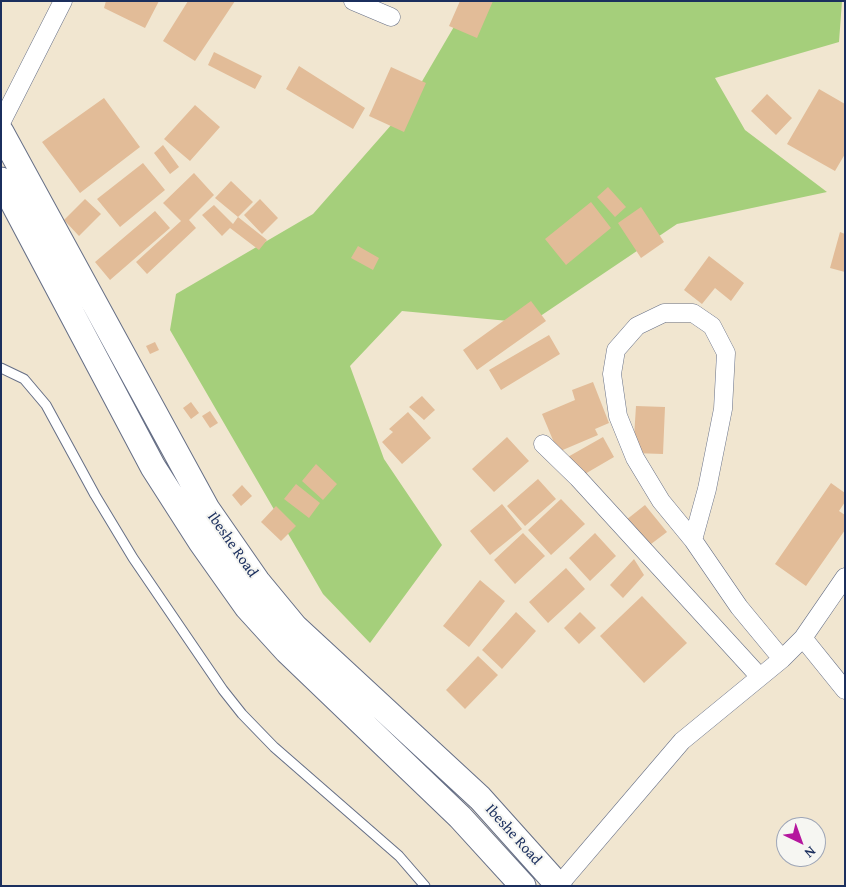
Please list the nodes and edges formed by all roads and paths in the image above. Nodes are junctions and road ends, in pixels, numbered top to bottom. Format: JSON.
{"nodes":[{"id":1,"x":63,"y":1,"type":"edge"},
{"id":2,"x":353,"y":1,"type":"edge"},
{"id":3,"x":391,"y":17,"type":"dead end"},
{"id":4,"x":1,"y":123,"type":"edge"},
{"id":5,"x":1,"y":132,"type":"edge"},
{"id":6,"x":1,"y":180,"type":"edge"},
{"id":7,"x":1,"y":368,"type":"edge"},
{"id":8,"x":543,"y":444,"type":"dead end"},
{"id":9,"x":694,"y":540,"type":"junction"},
{"id":10,"x":845,"y":577,"type":"edge"},
{"id":11,"x":803,"y":638,"type":"junction"},
{"id":12,"x":782,"y":659,"type":"junction"},
{"id":13,"x":759,"y":676,"type":"junction"},
{"id":14,"x":845,"y":690,"type":"edge"},
{"id":15,"x":425,"y":886,"type":"edge"},
{"id":16,"x":523,"y":886,"type":"edge"},
{"id":17,"x":559,"y":886,"type":"edge"}],
"edges":[{"from":1,"to":4,"type":"street"},
{"from":2,"to":3,"type":"street"},
{"from":5,"to":17,"type":"main road","name":"Ibeshe Road"},
{"from":6,"to":16,"type":"main road","name":"Ibeshe Road"},
{"from":7,"to":15,"type":"lane"},
{"from":8,"to":13,"type":"street"},
{"from":9,"to":9,"type":"street"},
{"from":9,"to":12,"type":"street"},
{"from":10,"to":11,"type":"street"},
{"from":11,"to":12,"type":"street"},
{"from":11,"to":14,"type":"street"},
{"from":12,"to":13,"type":"street"},
{"from":13,"to":17,"type":"street"}]}
